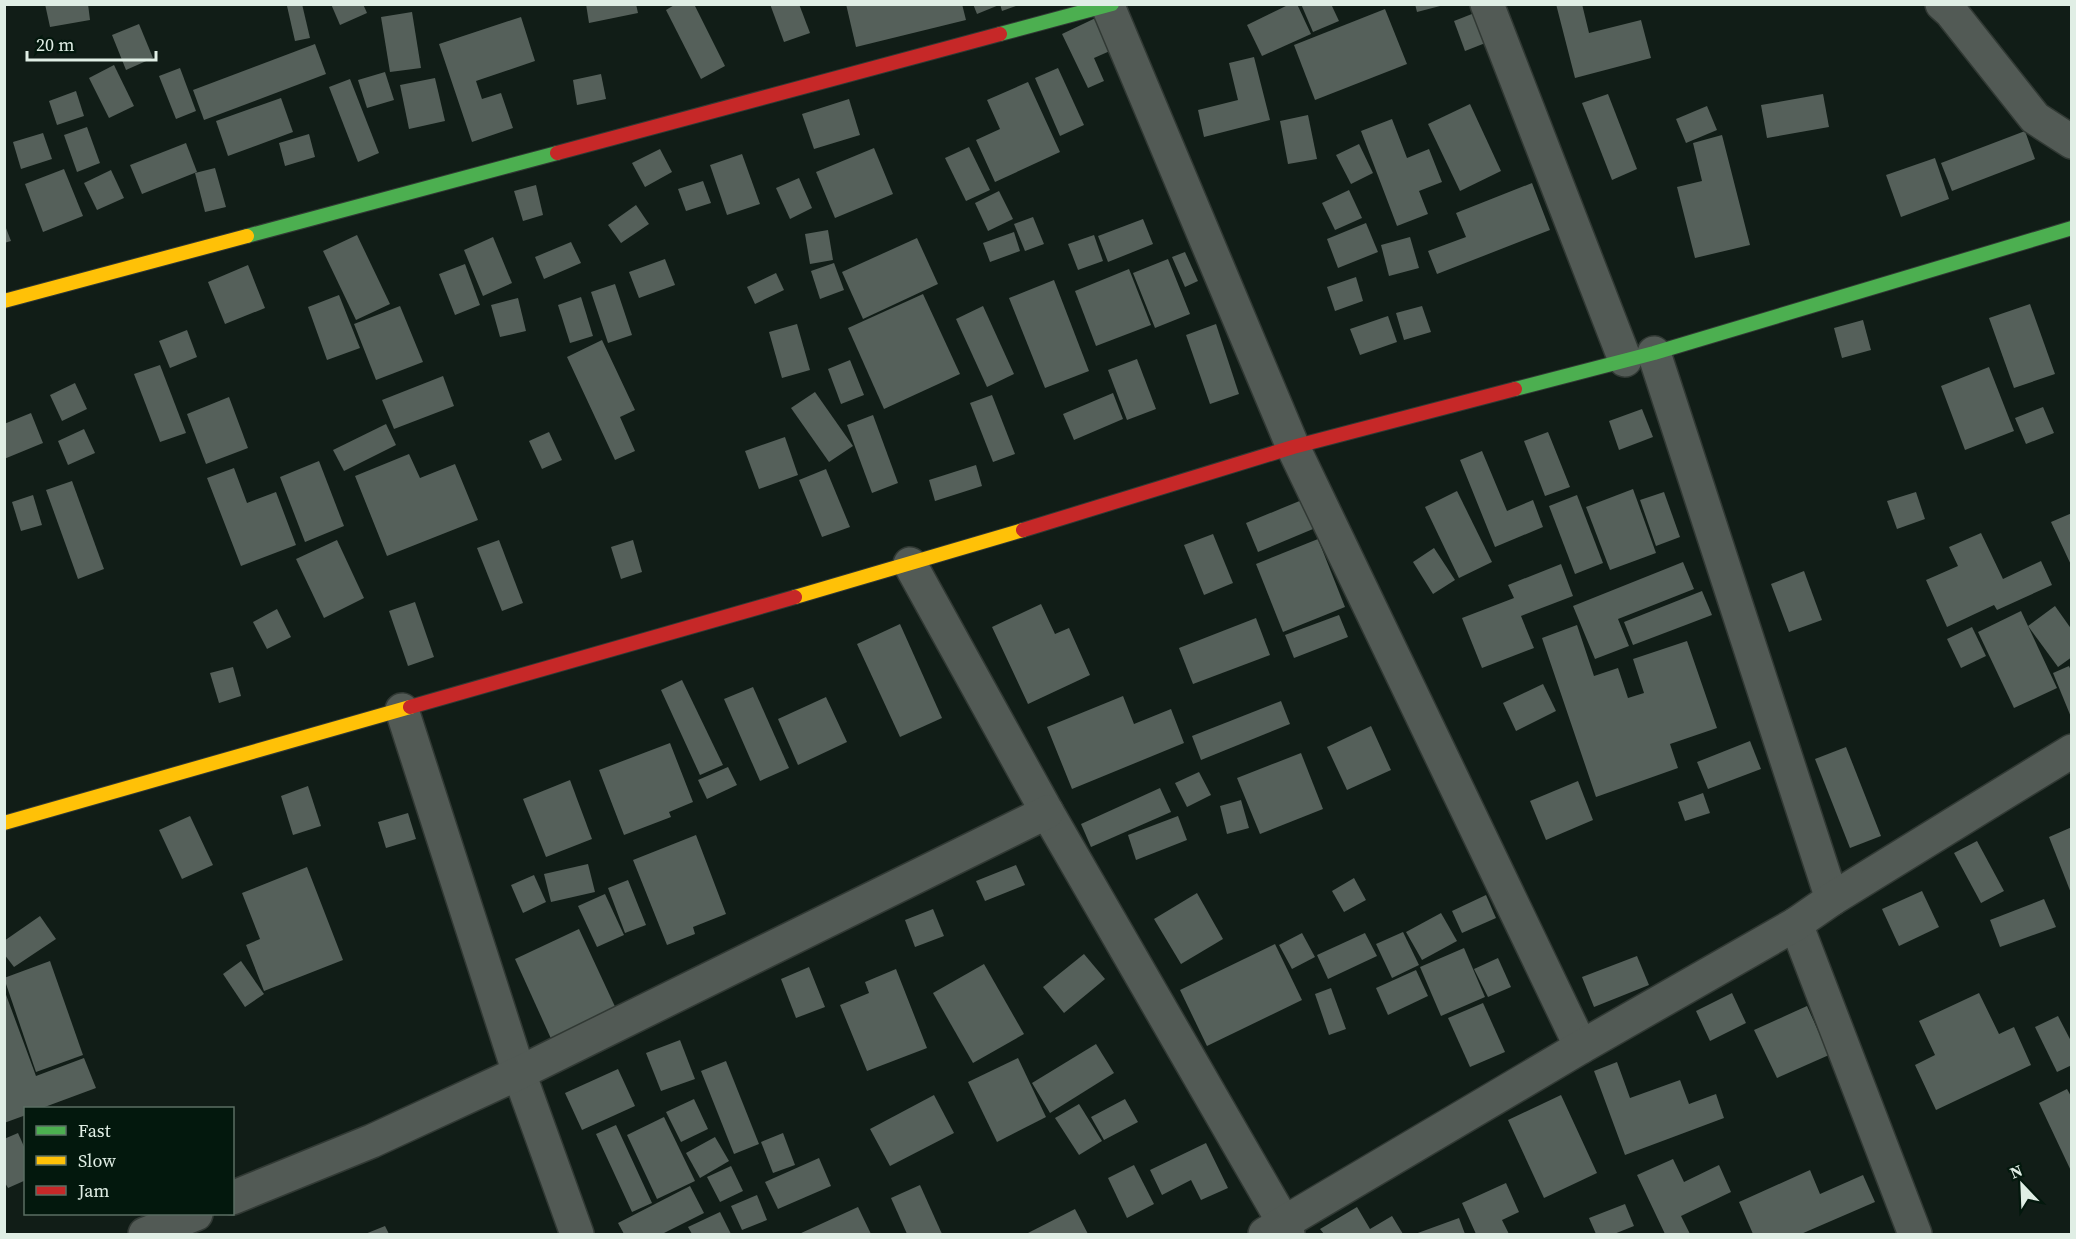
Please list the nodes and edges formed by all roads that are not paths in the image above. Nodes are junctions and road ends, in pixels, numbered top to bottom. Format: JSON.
{"nodes":[{"id":1,"x":1487,"y":4,"type":"edge"},
{"id":2,"x":1942,"y":4,"type":"edge"},
{"id":3,"x":1110,"y":5,"type":"edge"},
{"id":4,"x":2072,"y":142,"type":"edge"},
{"id":5,"x":2072,"y":228,"type":"edge"},
{"id":6,"x":4,"y":301,"type":"edge"},
{"id":7,"x":1640,"y":356,"type":"junction"},
{"id":8,"x":1293,"y":447,"type":"junction"},
{"id":9,"x":910,"y":564,"type":"junction"},
{"id":10,"x":402,"y":710,"type":"junction"},
{"id":11,"x":2072,"y":751,"type":"edge"},
{"id":12,"x":1047,"y":813,"type":"junction"},
{"id":13,"x":4,"y":823,"type":"edge"},
{"id":14,"x":1832,"y":899,"type":"junction"},
{"id":15,"x":1796,"y":924,"type":"junction"},
{"id":16,"x":1581,"y":1047,"type":"junction"},
{"id":17,"x":519,"y":1073,"type":"junction"},
{"id":18,"x":234,"y":1197,"type":"edge"},
{"id":19,"x":193,"y":1215,"type":"edge"},
{"id":20,"x":1279,"y":1231,"type":"edge"},
{"id":21,"x":145,"y":1234,"type":"edge"},
{"id":22,"x":577,"y":1234,"type":"edge"},
{"id":23,"x":1915,"y":1234,"type":"edge"}],
"edges":[{"from":1,"to":7,"type":"street"},
{"from":2,"to":4,"type":"street"},
{"from":3,"to":6,"type":"street"},
{"from":3,"to":8,"type":"street"},
{"from":5,"to":7,"type":"street"},
{"from":7,"to":8,"type":"street"},
{"from":7,"to":14,"type":"street"},
{"from":8,"to":9,"type":"street"},
{"from":8,"to":16,"type":"street"},
{"from":9,"to":10,"type":"street"},
{"from":9,"to":12,"type":"street"},
{"from":10,"to":13,"type":"street"},
{"from":10,"to":17,"type":"street"},
{"from":11,"to":14,"type":"street"},
{"from":12,"to":17,"type":"street"},
{"from":12,"to":20,"type":"street"},
{"from":14,"to":15,"type":"street"},
{"from":15,"to":16,"type":"street"},
{"from":15,"to":23,"type":"street"},
{"from":16,"to":20,"type":"street"},
{"from":17,"to":18,"type":"street"},
{"from":17,"to":22,"type":"street"},
{"from":19,"to":21,"type":"street"}]}
